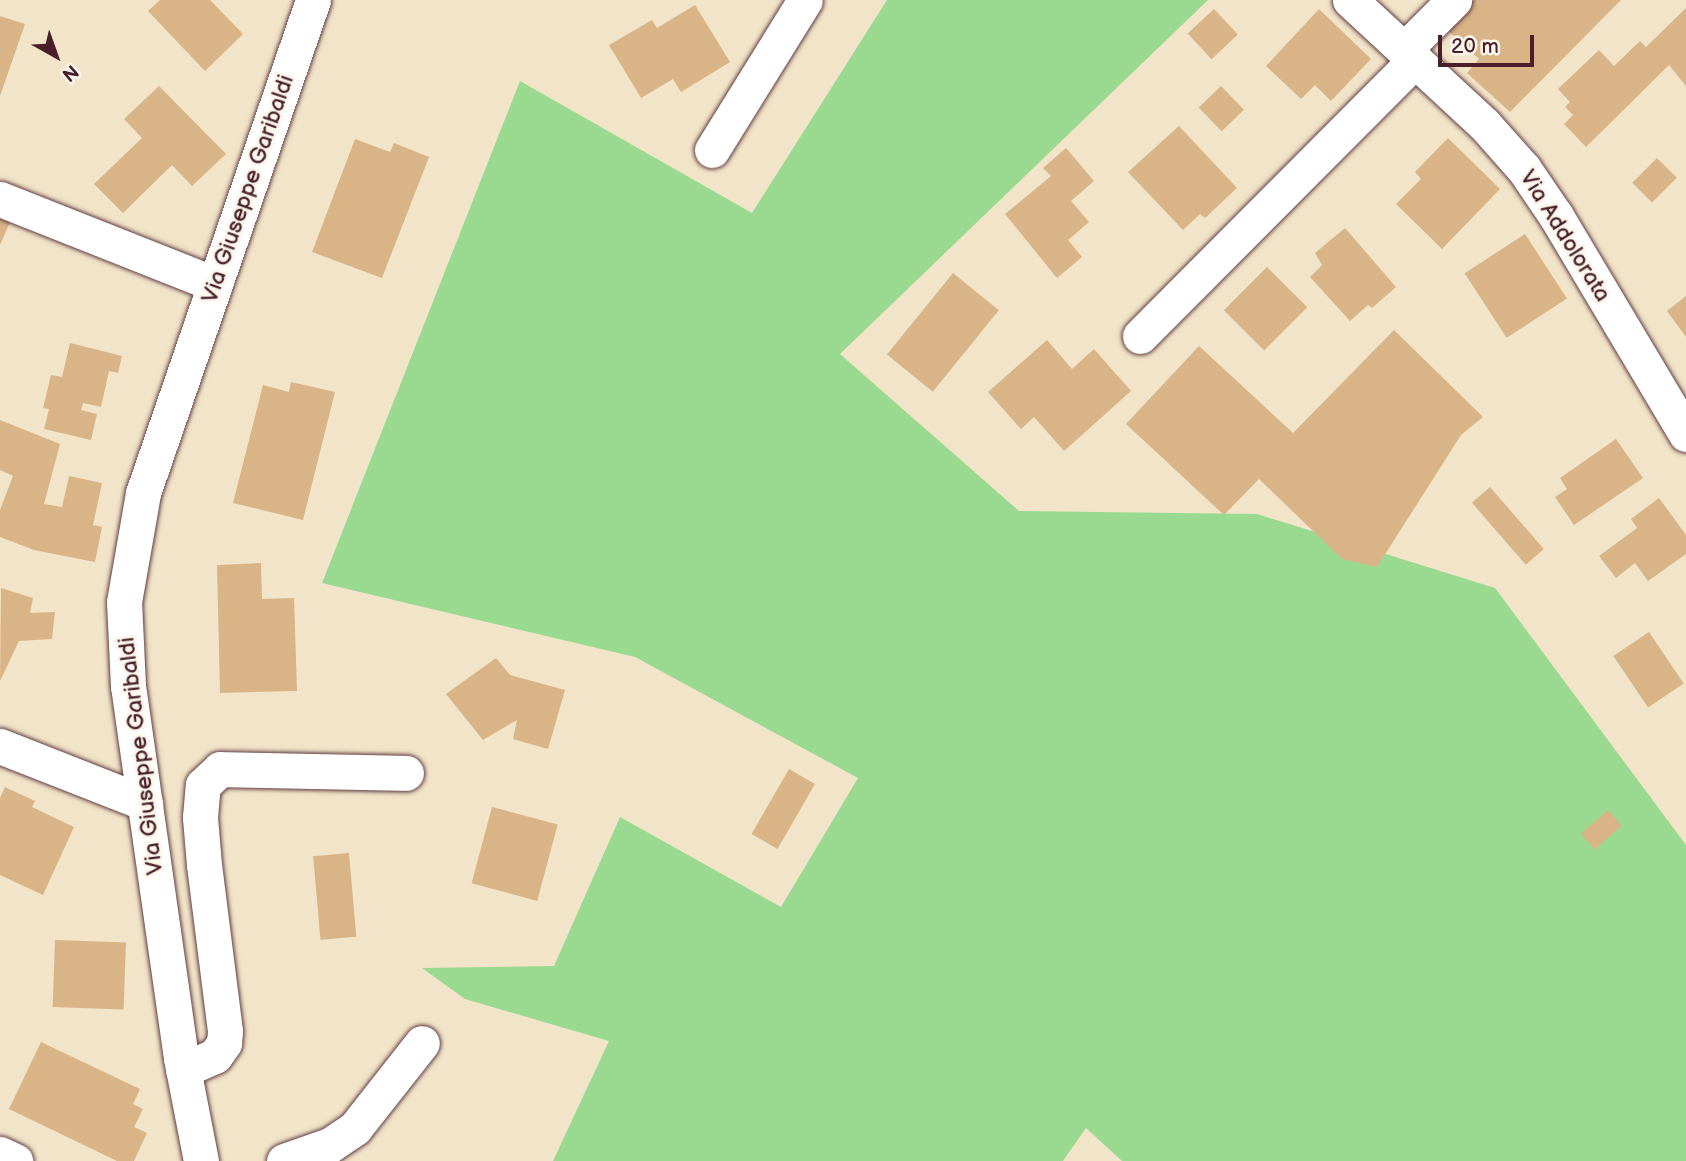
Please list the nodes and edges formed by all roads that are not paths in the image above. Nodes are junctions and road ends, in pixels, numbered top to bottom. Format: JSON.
{"nodes":[{"id":1,"x":313,"y":0,"type":"edge"},
{"id":2,"x":805,"y":0,"type":"edge"},
{"id":3,"x":1350,"y":0,"type":"edge"},
{"id":4,"x":1454,"y":0,"type":"edge"},
{"id":5,"x":1410,"y":55,"type":"junction"},
{"id":6,"x":712,"y":150,"type":"dead end"},
{"id":7,"x":0,"y":199,"type":"edge"},
{"id":8,"x":215,"y":284,"type":"junction"},
{"id":9,"x":1140,"y":336,"type":"dead end"},
{"id":10,"x":1686,"y":434,"type":"edge"},
{"id":11,"x":0,"y":746,"type":"edge"},
{"id":12,"x":406,"y":773,"type":"dead end"},
{"id":13,"x":145,"y":803,"type":"junction"},
{"id":14,"x":422,"y":1043,"type":"dead end"},
{"id":15,"x":183,"y":1070,"type":"junction"},
{"id":16,"x":353,"y":1150,"type":"edge"},
{"id":17,"x":201,"y":1161,"type":"edge"},
{"id":18,"x":284,"y":1161,"type":"edge"}],
"edges":[{"from":1,"to":8,"type":"street","name":"Via Giuseppe Garibaldi"},
{"from":2,"to":6,"type":"street"},
{"from":3,"to":5,"type":"street","name":"Via Addolorata"},
{"from":4,"to":5,"type":"street"},
{"from":5,"to":9,"type":"street"},
{"from":5,"to":10,"type":"street","name":"Via Addolorata"},
{"from":7,"to":8,"type":"street"},
{"from":8,"to":13,"type":"street","name":"Via Giuseppe Garibaldi"},
{"from":11,"to":13,"type":"street"},
{"from":12,"to":15,"type":"street"},
{"from":13,"to":15,"type":"street","name":"Via Giuseppe Garibaldi"},
{"from":14,"to":16,"type":"street"},
{"from":15,"to":17,"type":"street","name":"Via Giuseppe Garibaldi"},
{"from":16,"to":18,"type":"street"}]}
